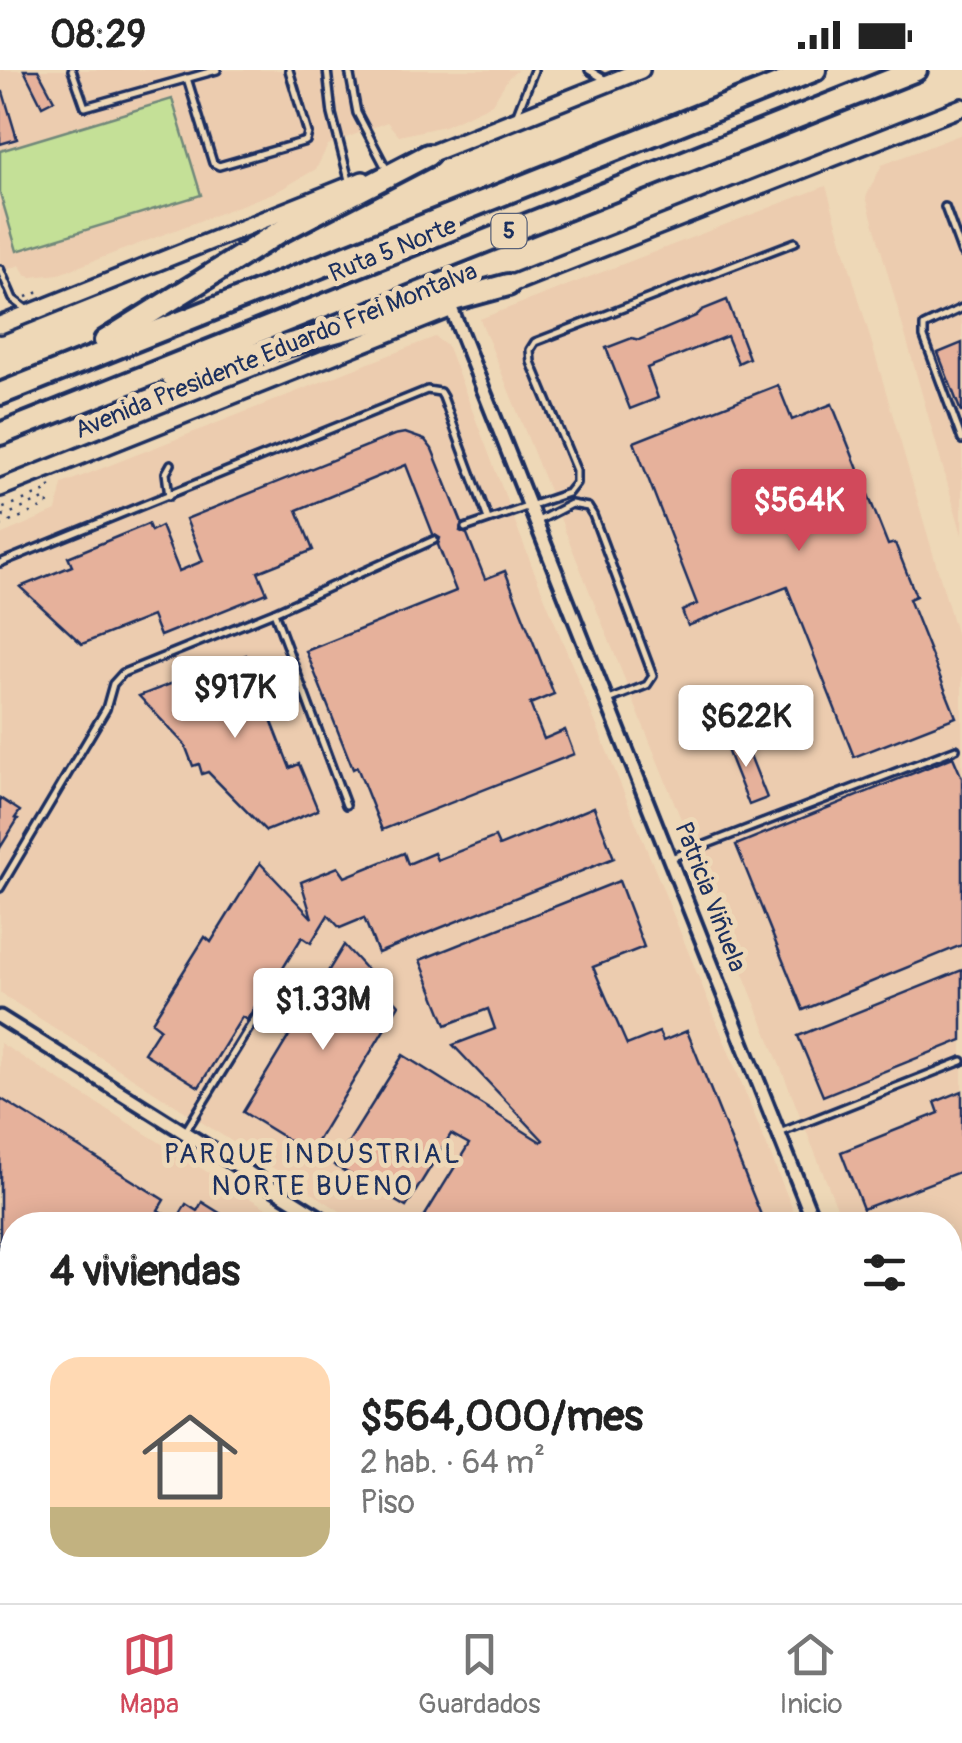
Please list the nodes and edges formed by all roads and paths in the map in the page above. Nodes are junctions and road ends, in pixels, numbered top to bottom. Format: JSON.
{"nodes":[{"id":1,"x":72,"y":70,"type":"edge"},
{"id":2,"x":217,"y":70,"type":"edge"},
{"id":3,"x":289,"y":70,"type":"edge"},
{"id":4,"x":327,"y":70,"type":"edge"},
{"id":5,"x":534,"y":70,"type":"edge"},
{"id":6,"x":589,"y":70,"type":"edge"},
{"id":7,"x":641,"y":70,"type":"edge"},
{"id":8,"x":815,"y":70,"type":"edge"},
{"id":9,"x":916,"y":70,"type":"edge"},
{"id":10,"x":199,"y":72,"type":"edge"},
{"id":11,"x":348,"y":72,"type":"edge"},
{"id":12,"x":188,"y":78,"type":"junction"},
{"id":13,"x":611,"y":82,"type":"junction"},
{"id":14,"x":962,"y":107,"type":"edge"},
{"id":15,"x":512,"y":121,"type":"junction"},
{"id":16,"x":428,"y":154,"type":"junction"},
{"id":17,"x":387,"y":170,"type":"junction"},
{"id":18,"x":350,"y":185,"type":"junction"},
{"id":19,"x":944,"y":207,"type":"dead end"},
{"id":20,"x":795,"y":242,"type":"dead end"},
{"id":21,"x":962,"y":253,"type":"edge"},
{"id":22,"x":0,"y":269,"type":"edge"},
{"id":23,"x":508,"y":286,"type":"junction"},
{"id":24,"x":451,"y":308,"type":"junction"},
{"id":25,"x":962,"y":308,"type":"edge"},
{"id":26,"x":32,"y":313,"type":"junction"},
{"id":27,"x":0,"y":325,"type":"edge"},
{"id":28,"x":52,"y":372,"type":"junction"},
{"id":29,"x":102,"y":392,"type":"junction"},
{"id":30,"x":0,"y":394,"type":"edge"},
{"id":31,"x":0,"y":434,"type":"edge"},
{"id":32,"x":962,"y":440,"type":"edge"},
{"id":33,"x":170,"y":464,"type":"dead end"},
{"id":34,"x":48,"y":482,"type":"dead end"},
{"id":35,"x":0,"y":488,"type":"edge"},
{"id":36,"x":169,"y":496,"type":"junction"},
{"id":37,"x":530,"y":505,"type":"junction"},
{"id":38,"x":488,"y":519,"type":"junction"},
{"id":39,"x":538,"y":521,"type":"junction"},
{"id":40,"x":0,"y":526,"type":"edge"},
{"id":41,"x":466,"y":528,"type":"dead end"},
{"id":42,"x":434,"y":540,"type":"dead end"},
{"id":43,"x":0,"y":564,"type":"edge"},
{"id":44,"x":274,"y":612,"type":"junction"},
{"id":45,"x":609,"y":700,"type":"junction"},
{"id":46,"x":956,"y":748,"type":"dead end"},
{"id":47,"x":346,"y":805,"type":"dead end"},
{"id":48,"x":671,"y":858,"type":"junction"},
{"id":49,"x":0,"y":888,"type":"edge"},
{"id":50,"x":262,"y":1007,"type":"dead end"},
{"id":51,"x":0,"y":1018,"type":"edge"},
{"id":52,"x":962,"y":1061,"type":"edge"},
{"id":53,"x":184,"y":1133,"type":"junction"},
{"id":54,"x":779,"y":1133,"type":"junction"},
{"id":55,"x":311,"y":1212,"type":"edge"},
{"id":56,"x":811,"y":1212,"type":"edge"}],
"edges":[{"from":1,"to":12,"type":"lane"},
{"from":2,"to":10,"type":"lane"},
{"from":3,"to":12,"type":"lane"},
{"from":4,"to":18,"type":"lane"},
{"from":5,"to":15,"type":"lane"},
{"from":6,"to":13,"type":"lane"},
{"from":7,"to":13,"type":"main road"},
{"from":8,"to":28,"type":"highway","name":"Ruta 5 Norte","number":"5"},
{"from":9,"to":29,"type":"highway","name":"Ruta 5 Norte","number":"5"},
{"from":10,"to":12,"type":"lane"},
{"from":11,"to":17,"type":"lane"},
{"from":13,"to":15,"type":"main road"},
{"from":14,"to":23,"type":"main road","name":"Avenida Presidente Eduardo Frei Montalva"},
{"from":15,"to":16,"type":"main road"},
{"from":16,"to":17,"type":"main road"},
{"from":16,"to":28,"type":"highway"},
{"from":17,"to":18,"type":"main road"},
{"from":18,"to":26,"type":"main road"},
{"from":19,"to":21,"type":"lane"},
{"from":20,"to":37,"type":"lane"},
{"from":22,"to":26,"type":"lane"},
{"from":23,"to":24,"type":"main road","name":"Avenida Presidente Eduardo Frei Montalva"},
{"from":23,"to":29,"type":"highway"},
{"from":24,"to":35,"type":"main road","name":"Avenida Presidente Eduardo Frei Montalva"},
{"from":24,"to":37,"type":"street","name":"Patricia Viñuela"},
{"from":25,"to":32,"type":"lane"},
{"from":26,"to":27,"type":"main road"},
{"from":28,"to":30,"type":"highway","name":"Ruta 5 Norte","number":"5"},
{"from":29,"to":31,"type":"highway","name":"Ruta 5 Norte","number":"5"},
{"from":33,"to":36,"type":"lane"},
{"from":34,"to":40,"type":"path"},
{"from":36,"to":38,"type":"lane"},
{"from":36,"to":43,"type":"lane"},
{"from":37,"to":38,"type":"lane"},
{"from":37,"to":39,"type":"street","name":"Patricia Viñuela"},
{"from":38,"to":41,"type":"lane"},
{"from":39,"to":45,"type":"street","name":"Patricia Viñuela"},
{"from":39,"to":45,"type":"lane"},
{"from":42,"to":44,"type":"lane"},
{"from":44,"to":47,"type":"lane"},
{"from":44,"to":49,"type":"lane"},
{"from":45,"to":48,"type":"street","name":"Patricia Viñuela"},
{"from":46,"to":48,"type":"lane"},
{"from":48,"to":54,"type":"street","name":"Patricia Viñuela"},
{"from":50,"to":53,"type":"lane"},
{"from":51,"to":53,"type":"street"},
{"from":52,"to":54,"type":"lane"},
{"from":53,"to":55,"type":"street"},
{"from":54,"to":56,"type":"street","name":"Patricia Viñuela"}]}
